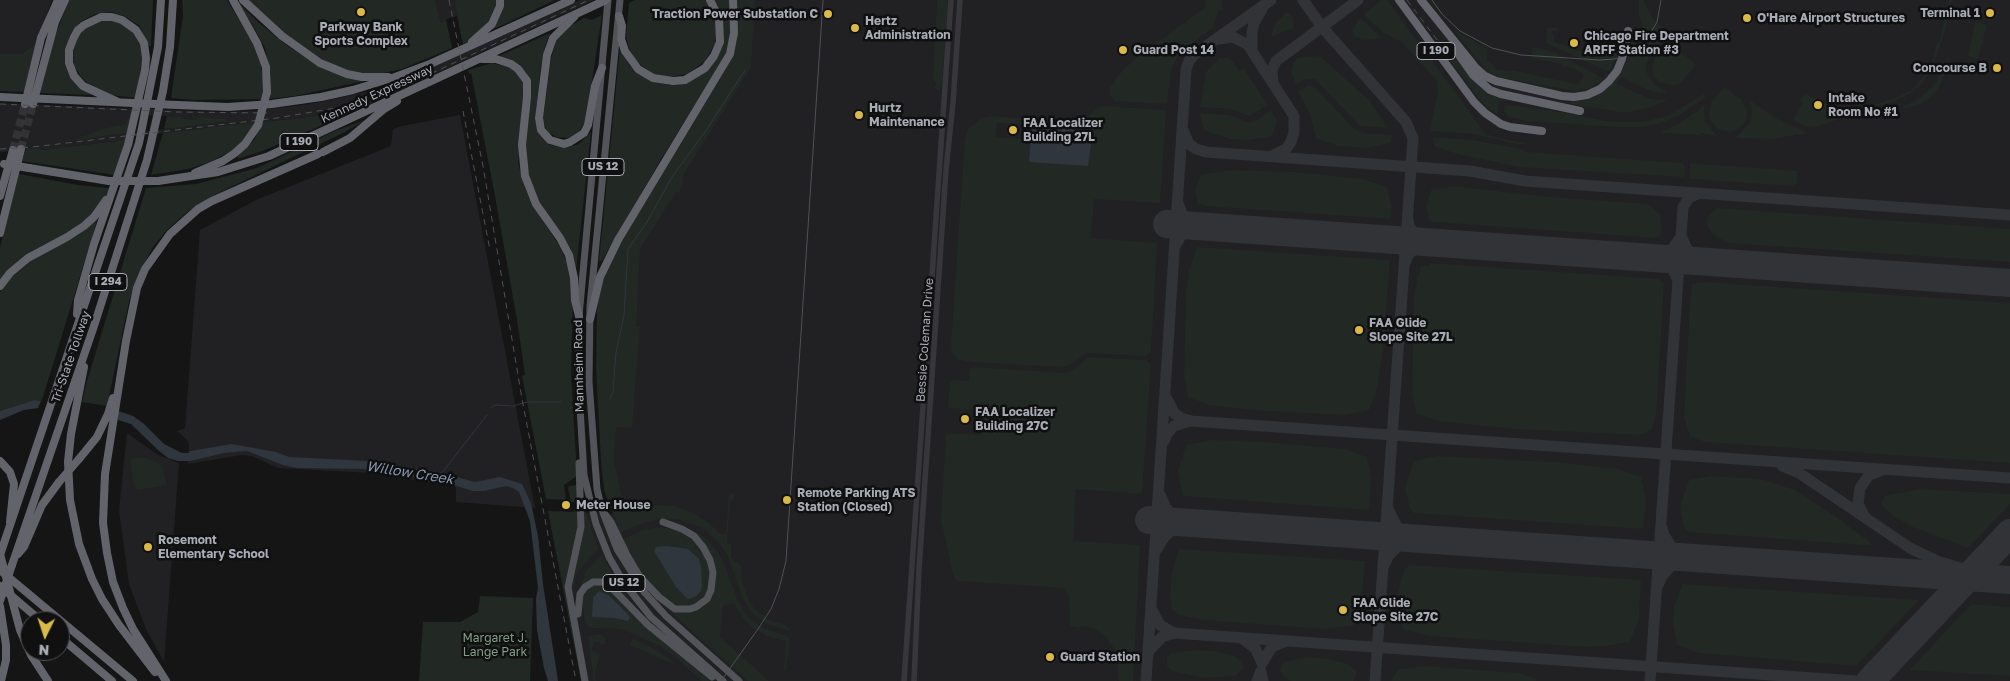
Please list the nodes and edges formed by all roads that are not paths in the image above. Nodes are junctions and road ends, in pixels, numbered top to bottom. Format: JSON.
{"nodes":[{"id":1,"x":58,"y":0,"type":"edge"},
{"id":2,"x":65,"y":0,"type":"edge"},
{"id":3,"x":161,"y":0,"type":"edge"},
{"id":4,"x":173,"y":0,"type":"edge"},
{"id":5,"x":233,"y":0,"type":"edge"},
{"id":6,"x":243,"y":0,"type":"edge"},
{"id":7,"x":500,"y":0,"type":"edge"},
{"id":8,"x":571,"y":0,"type":"edge"},
{"id":9,"x":607,"y":0,"type":"edge"},
{"id":10,"x":710,"y":0,"type":"edge"},
{"id":11,"x":733,"y":0,"type":"edge"},
{"id":12,"x":951,"y":0,"type":"edge"},
{"id":13,"x":960,"y":0,"type":"edge"},
{"id":14,"x":1399,"y":0,"type":"edge"},
{"id":15,"x":1421,"y":0,"type":"edge"},
{"id":16,"x":620,"y":4,"type":"edge"},
{"id":17,"x":579,"y":13,"type":"junction"},
{"id":18,"x":1431,"y":13,"type":"junction"},
{"id":19,"x":619,"y":16,"type":"junction"},
{"id":20,"x":1628,"y":31,"type":"dead end"},
{"id":21,"x":457,"y":52,"type":"junction"},
{"id":22,"x":478,"y":59,"type":"junction"},
{"id":23,"x":602,"y":68,"type":"junction"},
{"id":24,"x":395,"y":77,"type":"junction"},
{"id":25,"x":419,"y":86,"type":"junction"},
{"id":26,"x":0,"y":96,"type":"edge"},
{"id":27,"x":26,"y":102,"type":"junction"},
{"id":28,"x":118,"y":102,"type":"junction"},
{"id":29,"x":1580,"y":111,"type":"dead end"},
{"id":30,"x":1542,"y":131,"type":"dead end"},
{"id":31,"x":2,"y":164,"type":"edge"},
{"id":32,"x":172,"y":180,"type":"junction"},
{"id":33,"x":112,"y":190,"type":"junction"},
{"id":34,"x":0,"y":196,"type":"edge"},
{"id":35,"x":2,"y":223,"type":"edge"},
{"id":36,"x":0,"y":233,"type":"edge"},
{"id":37,"x":0,"y":286,"type":"edge"},
{"id":38,"x":579,"y":316,"type":"junction"},
{"id":39,"x":590,"y":319,"type":"junction"},
{"id":40,"x":94,"y":326,"type":"junction"},
{"id":41,"x":76,"y":327,"type":"junction"},
{"id":42,"x":126,"y":341,"type":"junction"},
{"id":43,"x":582,"y":451,"type":"junction"},
{"id":44,"x":0,"y":461,"type":"edge"},
{"id":45,"x":602,"y":510,"type":"junction"},
{"id":46,"x":663,"y":522,"type":"dead end"},
{"id":47,"x":10,"y":529,"type":"junction"},
{"id":48,"x":0,"y":555,"type":"edge"},
{"id":49,"x":14,"y":561,"type":"junction"},
{"id":50,"x":0,"y":570,"type":"edge"},
{"id":51,"x":0,"y":586,"type":"edge"},
{"id":52,"x":0,"y":601,"type":"edge"},
{"id":53,"x":0,"y":606,"type":"edge"},
{"id":54,"x":29,"y":611,"type":"edge"},
{"id":55,"x":578,"y":614,"type":"dead end"},
{"id":56,"x":70,"y":645,"type":"edge"},
{"id":57,"x":2,"y":681,"type":"edge"},
{"id":58,"x":48,"y":681,"type":"edge"},
{"id":59,"x":112,"y":681,"type":"edge"},
{"id":60,"x":133,"y":681,"type":"edge"},
{"id":61,"x":164,"y":681,"type":"edge"},
{"id":62,"x":586,"y":681,"type":"edge"},
{"id":63,"x":722,"y":681,"type":"edge"},
{"id":64,"x":739,"y":681,"type":"edge"},
{"id":65,"x":904,"y":681,"type":"edge"},
{"id":66,"x":914,"y":681,"type":"edge"}],
"edges":[{"from":1,"to":27,"type":"highway"},
{"from":2,"to":27,"type":"highway"},
{"from":3,"to":41,"type":"highway","name":"Tri-State Tollway","number":"I 294"},
{"from":4,"to":40,"type":"highway","name":"Tri-State Tollway","number":"I 294"},
{"from":5,"to":32,"type":"highway","bridge":true},
{"from":6,"to":24,"type":"highway"},
{"from":7,"to":21,"type":"highway"},
{"from":8,"to":21,"type":"highway","name":"Kennedy Expressway"},
{"from":9,"to":17,"type":"highway","name":"Kennedy Expressway","number":"I 190"},
{"from":9,"to":23,"type":"main road","name":"Mannheim Road","number":"US 12"},
{"from":10,"to":19,"type":"highway"},
{"from":11,"to":39,"type":"highway"},
{"from":12,"to":65,"type":"street","name":"Bessie Coleman Drive"},
{"from":13,"to":66,"type":"street","name":"Bessie Coleman Drive"},
{"from":14,"to":30,"type":"highway","number":"I 190"},
{"from":15,"to":18,"type":"highway"},
{"from":16,"to":19,"type":"main road","name":"Mannheim Road","number":"US 12"},
{"from":17,"to":22,"type":"highway","name":"Kennedy Expressway","number":"I 190"},
{"from":17,"to":23,"type":"highway"},
{"from":18,"to":20,"type":"highway"},
{"from":18,"to":29,"type":"highway"},
{"from":19,"to":39,"type":"main road","name":"Mannheim Road","number":"US 12"},
{"from":21,"to":24,"type":"highway","name":"Kennedy Expressway"},
{"from":22,"to":25,"type":"highway","name":"Kennedy Expressway","number":"I 190"},
{"from":22,"to":38,"type":"highway"},
{"from":23,"to":38,"type":"main road","name":"Mannheim Road","number":"US 12"},
{"from":24,"to":28,"type":"highway","name":"Kennedy Expressway","bridge":true},
{"from":25,"to":32,"type":"highway","name":"Kennedy Expressway","number":"I 190"},
{"from":25,"to":42,"type":"highway"},
{"from":26,"to":27,"type":"highway","name":"Kennedy Expressway"},
{"from":27,"to":28,"type":"highway","name":"Kennedy Expressway","bridge":true},
{"from":28,"to":33,"type":"highway"},
{"from":31,"to":32,"type":"highway","name":"Kennedy Expressway","number":"I 190","bridge":true},
{"from":33,"to":37,"type":"highway"},
{"from":33,"to":41,"type":"highway"},
{"from":34,"to":35,"type":"highway"},
{"from":35,"to":36,"type":"highway"},
{"from":38,"to":43,"type":"main road","name":"Mannheim Road","number":"US 12"},
{"from":39,"to":45,"type":"main road","name":"Mannheim Road","number":"US 12"},
{"from":40,"to":49,"type":"highway","name":"Tri-State Tollway","number":"I 294"},
{"from":40,"to":61,"type":"highway"},
{"from":41,"to":47,"type":"highway","name":"Tri-State Tollway","number":"I 294"},
{"from":42,"to":49,"type":"highway","bridge":true},
{"from":42,"to":61,"type":"highway"},
{"from":43,"to":62,"type":"main road"},
{"from":43,"to":63,"type":"main road","name":"Mannheim Road","number":"US 12"},
{"from":44,"to":47,"type":"highway"},
{"from":45,"to":46,"type":"main road"},
{"from":45,"to":64,"type":"main road","name":"Mannheim Road","number":"US 12"},
{"from":47,"to":48,"type":"highway","name":"Tri-State Tollway","number":"I 294"},
{"from":48,"to":58,"type":"highway","bridge":true},
{"from":49,"to":52,"type":"highway","name":"Tri-State Tollway","number":"I 294","bridge":true},
{"from":50,"to":60,"type":"highway"},
{"from":51,"to":54,"type":"highway"},
{"from":53,"to":57,"type":"highway"},
{"from":55,"to":63,"type":"main road"},
{"from":56,"to":59,"type":"highway"}]}
